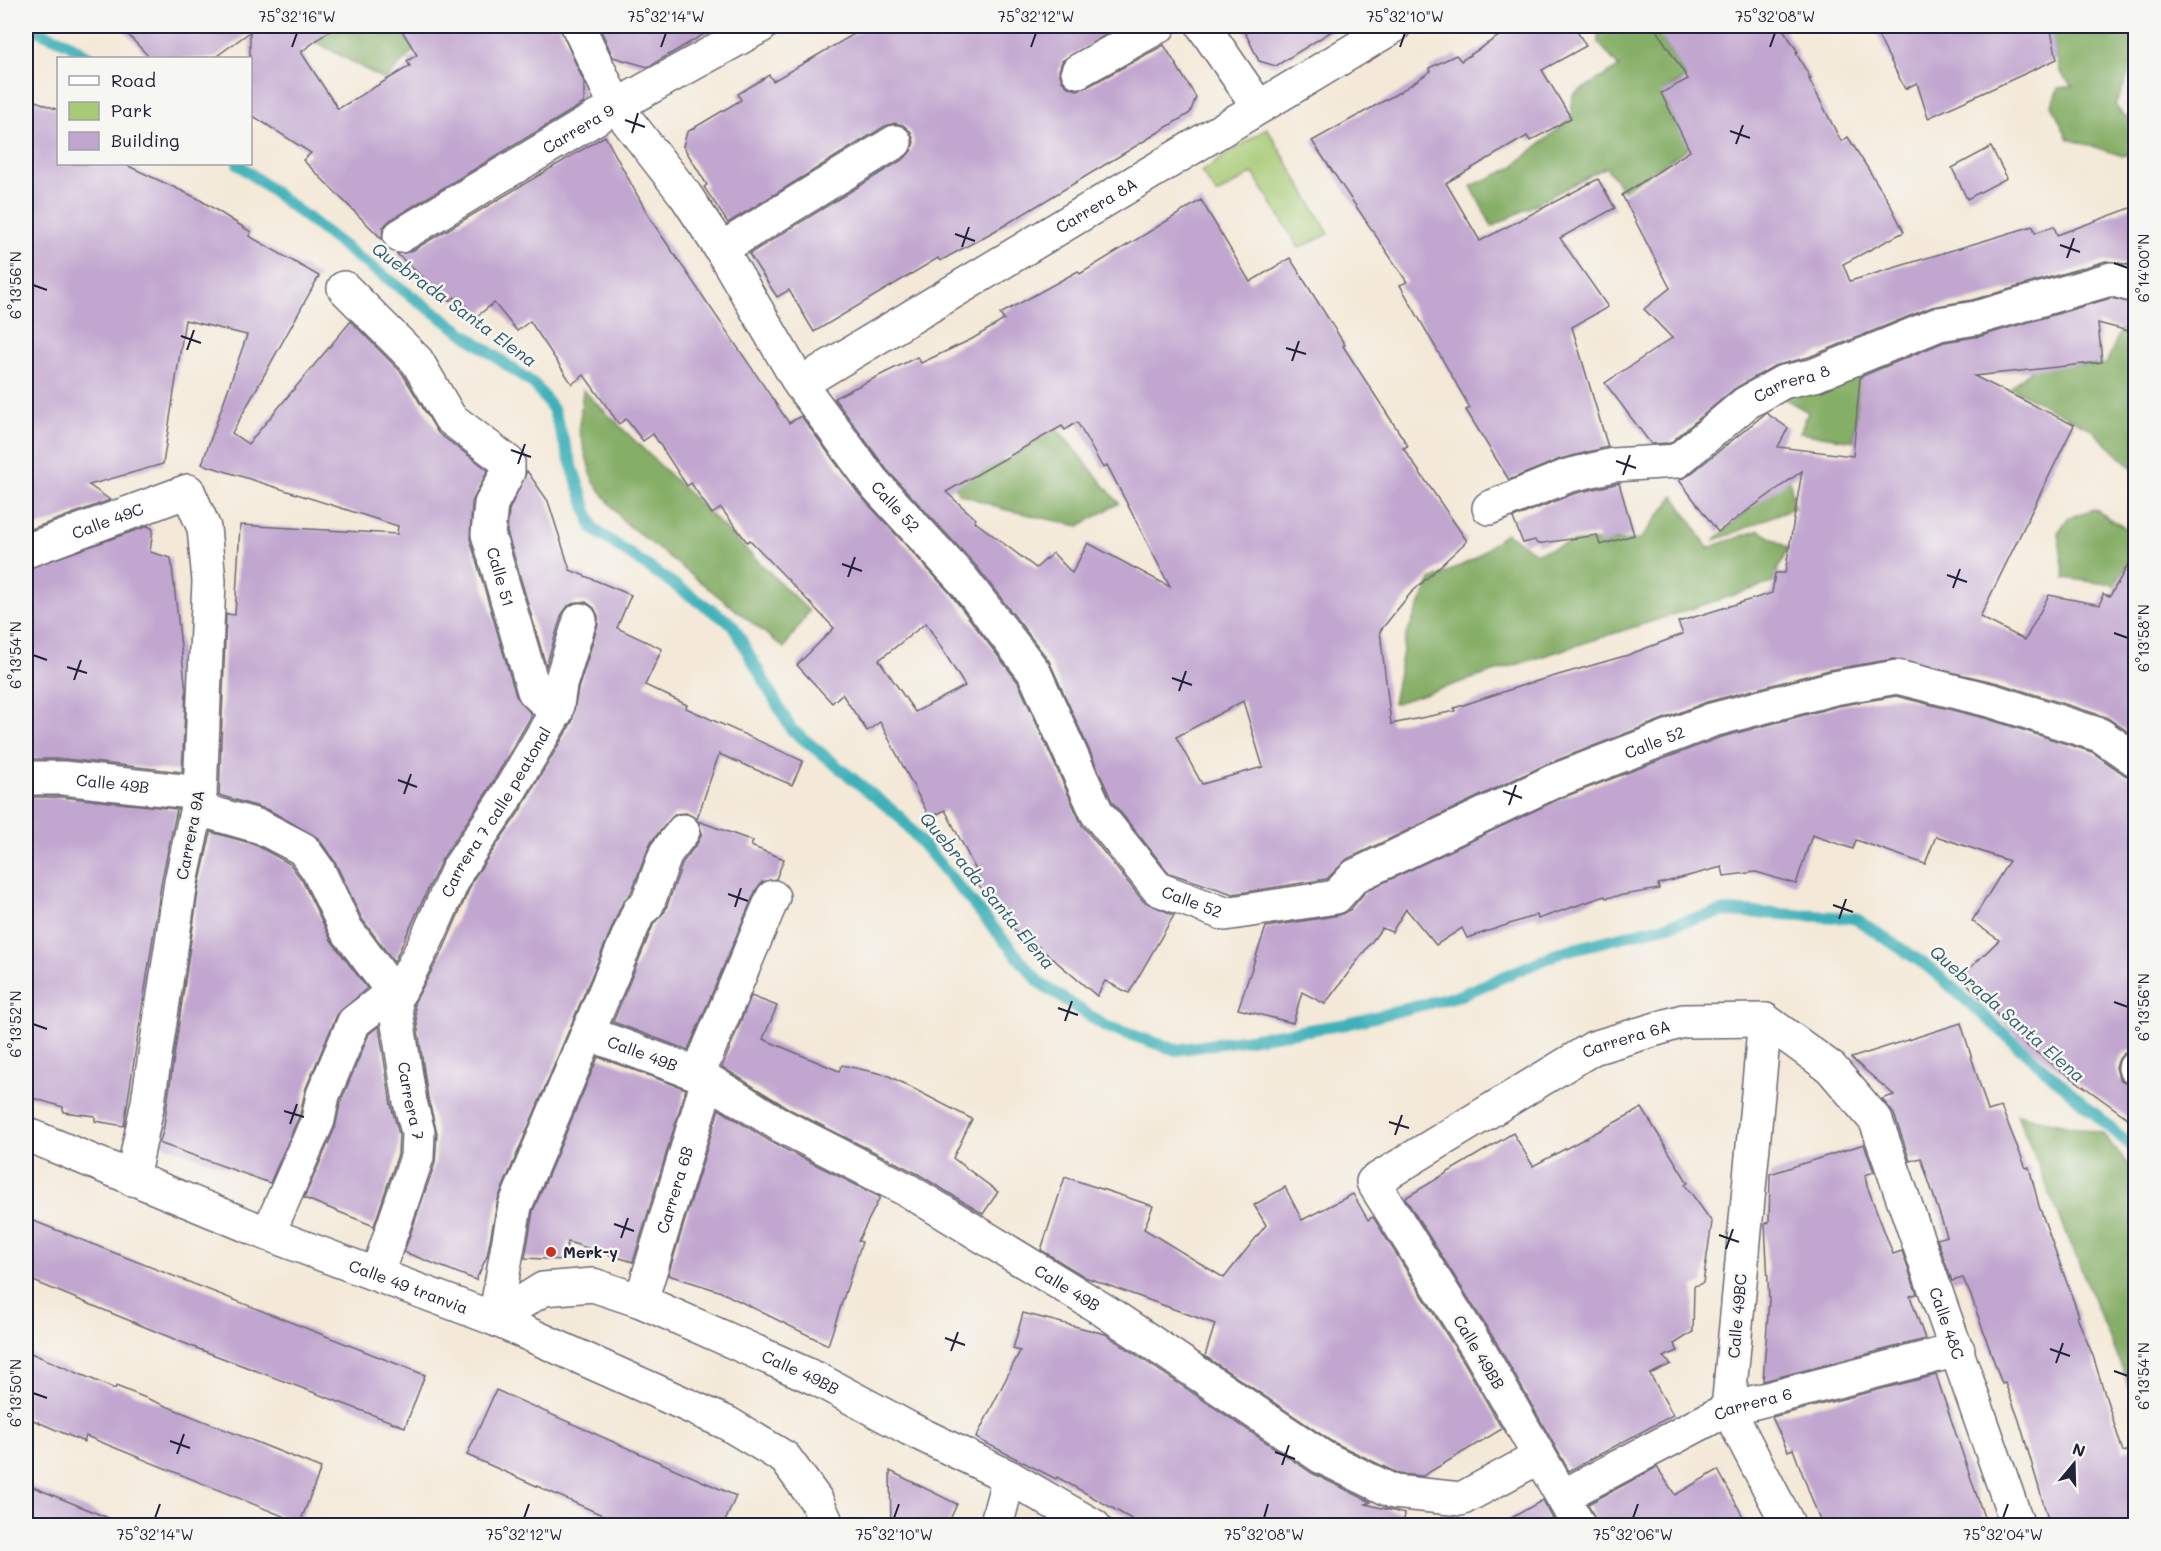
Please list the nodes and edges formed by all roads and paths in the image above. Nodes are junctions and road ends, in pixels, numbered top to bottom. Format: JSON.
{"nodes":[{"id":1,"x":578,"y":26,"type":"edge"},
{"id":2,"x":761,"y":26,"type":"edge"},
{"id":3,"x":1159,"y":26,"type":"edge"},
{"id":4,"x":1203,"y":26,"type":"edge"},
{"id":5,"x":1394,"y":26,"type":"edge"},
{"id":6,"x":1078,"y":71,"type":"dead end"},
{"id":7,"x":616,"y":106,"type":"junction"},
{"id":8,"x":1258,"y":106,"type":"junction"},
{"id":9,"x":895,"y":142,"type":"dead end"},
{"id":10,"x":400,"y":236,"type":"dead end"},
{"id":11,"x":721,"y":249,"type":"junction"},
{"id":12,"x":2123,"y":283,"type":"edge"},
{"id":13,"x":344,"y":288,"type":"dead end"},
{"id":14,"x":800,"y":384,"type":"junction"},
{"id":15,"x":188,"y":490,"type":"joint"},
{"id":16,"x":1488,"y":508,"type":"dead end"},
{"id":17,"x":26,"y":550,"type":"edge"},
{"id":18,"x":580,"y":620,"type":"dead end"},
{"id":19,"x":556,"y":712,"type":"junction"},
{"id":20,"x":2136,"y":760,"type":"edge"},
{"id":21,"x":26,"y":778,"type":"edge"},
{"id":22,"x":199,"y":801,"type":"junction"},
{"id":23,"x":683,"y":831,"type":"dead end"},
{"id":24,"x":773,"y":897,"type":"dead end"},
{"id":25,"x":393,"y":992,"type":"junction"},
{"id":26,"x":1765,"y":1020,"type":"junction"},
{"id":27,"x":590,"y":1034,"type":"junction"},
{"id":28,"x":703,"y":1077,"type":"junction"},
{"id":29,"x":26,"y":1134,"type":"edge"},
{"id":30,"x":132,"y":1179,"type":"junction"},
{"id":31,"x":1373,"y":1182,"type":"joint"},
{"id":32,"x":268,"y":1234,"type":"junction"},
{"id":33,"x":377,"y":1274,"type":"junction"},
{"id":34,"x":641,"y":1301,"type":"junction"},
{"id":35,"x":495,"y":1319,"type":"junction"},
{"id":36,"x":1958,"y":1350,"type":"junction"},
{"id":37,"x":1728,"y":1409,"type":"junction"},
{"id":38,"x":1539,"y":1457,"type":"junction"},
{"id":39,"x":1009,"y":1477,"type":"junction"},
{"id":40,"x":1563,"y":1496,"type":"junction"},
{"id":41,"x":828,"y":1526,"type":"edge"},
{"id":42,"x":996,"y":1526,"type":"edge"},
{"id":43,"x":1094,"y":1526,"type":"edge"},
{"id":44,"x":1579,"y":1526,"type":"edge"},
{"id":45,"x":1789,"y":1526,"type":"edge"},
{"id":46,"x":2018,"y":1526,"type":"edge"}],
"edges":[{"from":1,"to":7,"type":"street","name":"Calle 52"},
{"from":2,"to":7,"type":"street","name":"Carrera 9"},
{"from":3,"to":6,"type":"street"},
{"from":4,"to":8,"type":"street"},
{"from":5,"to":8,"type":"street","name":"Carrera 8A"},
{"from":7,"to":10,"type":"street","name":"Carrera 9"},
{"from":7,"to":11,"type":"street","name":"Calle 52"},
{"from":8,"to":14,"type":"street","name":"Carrera 8A"},
{"from":9,"to":11,"type":"street"},
{"from":11,"to":14,"type":"street","name":"Calle 52"},
{"from":12,"to":16,"type":"street","name":"Carrera 8"},
{"from":13,"to":19,"type":"street","name":"Calle 51"},
{"from":14,"to":20,"type":"street","name":"Calle 52"},
{"from":15,"to":17,"type":"street","name":"Calle 49C"},
{"from":15,"to":22,"type":"street","name":"Carrera 9A"},
{"from":18,"to":19,"type":"street","name":"Carrera 7 calle peatonal"},
{"from":19,"to":25,"type":"street","name":"Carrera 7 calle peatonal"},
{"from":21,"to":22,"type":"street","name":"Calle 49B"},
{"from":22,"to":25,"type":"street","name":"Calle 49B"},
{"from":22,"to":30,"type":"street","name":"Carrera 9A"},
{"from":23,"to":27,"type":"street"},
{"from":24,"to":28,"type":"street","name":"Carrera 6B"},
{"from":25,"to":32,"type":"street"},
{"from":25,"to":33,"type":"street","name":"Carrera 7"},
{"from":26,"to":31,"type":"street","name":"Carrera 6A"},
{"from":26,"to":36,"type":"street","name":"Calle 48C"},
{"from":26,"to":37,"type":"street","name":"Calle 49BC"},
{"from":27,"to":28,"type":"street","name":"Calle 49B"},
{"from":27,"to":35,"type":"street"},
{"from":28,"to":34,"type":"street","name":"Carrera 6B"},
{"from":28,"to":38,"type":"street","name":"Calle 49B"},
{"from":29,"to":30,"type":"street","name":"Calle 49 tranvia"},
{"from":30,"to":32,"type":"street","name":"Calle 49 tranvia"},
{"from":31,"to":38,"type":"street","name":"Calle 49BB"},
{"from":32,"to":33,"type":"street","name":"Calle 49 tranvia"},
{"from":33,"to":35,"type":"street","name":"Calle 49 tranvia"},
{"from":34,"to":35,"type":"street","name":"Calle 49BB"},
{"from":34,"to":39,"type":"street","name":"Calle 49BB"},
{"from":35,"to":41,"type":"street","name":"Calle 49 tranvia"},
{"from":36,"to":37,"type":"street","name":"Carrera 6"},
{"from":36,"to":46,"type":"street","name":"Calle 48C"},
{"from":37,"to":40,"type":"street","name":"Carrera 6"},
{"from":37,"to":45,"type":"street"},
{"from":38,"to":40,"type":"street","name":"Calle 49BB"},
{"from":39,"to":42,"type":"street"},
{"from":39,"to":43,"type":"street","name":"Calle 49BB"},
{"from":40,"to":44,"type":"street","name":"Calle 49BB"}]}
